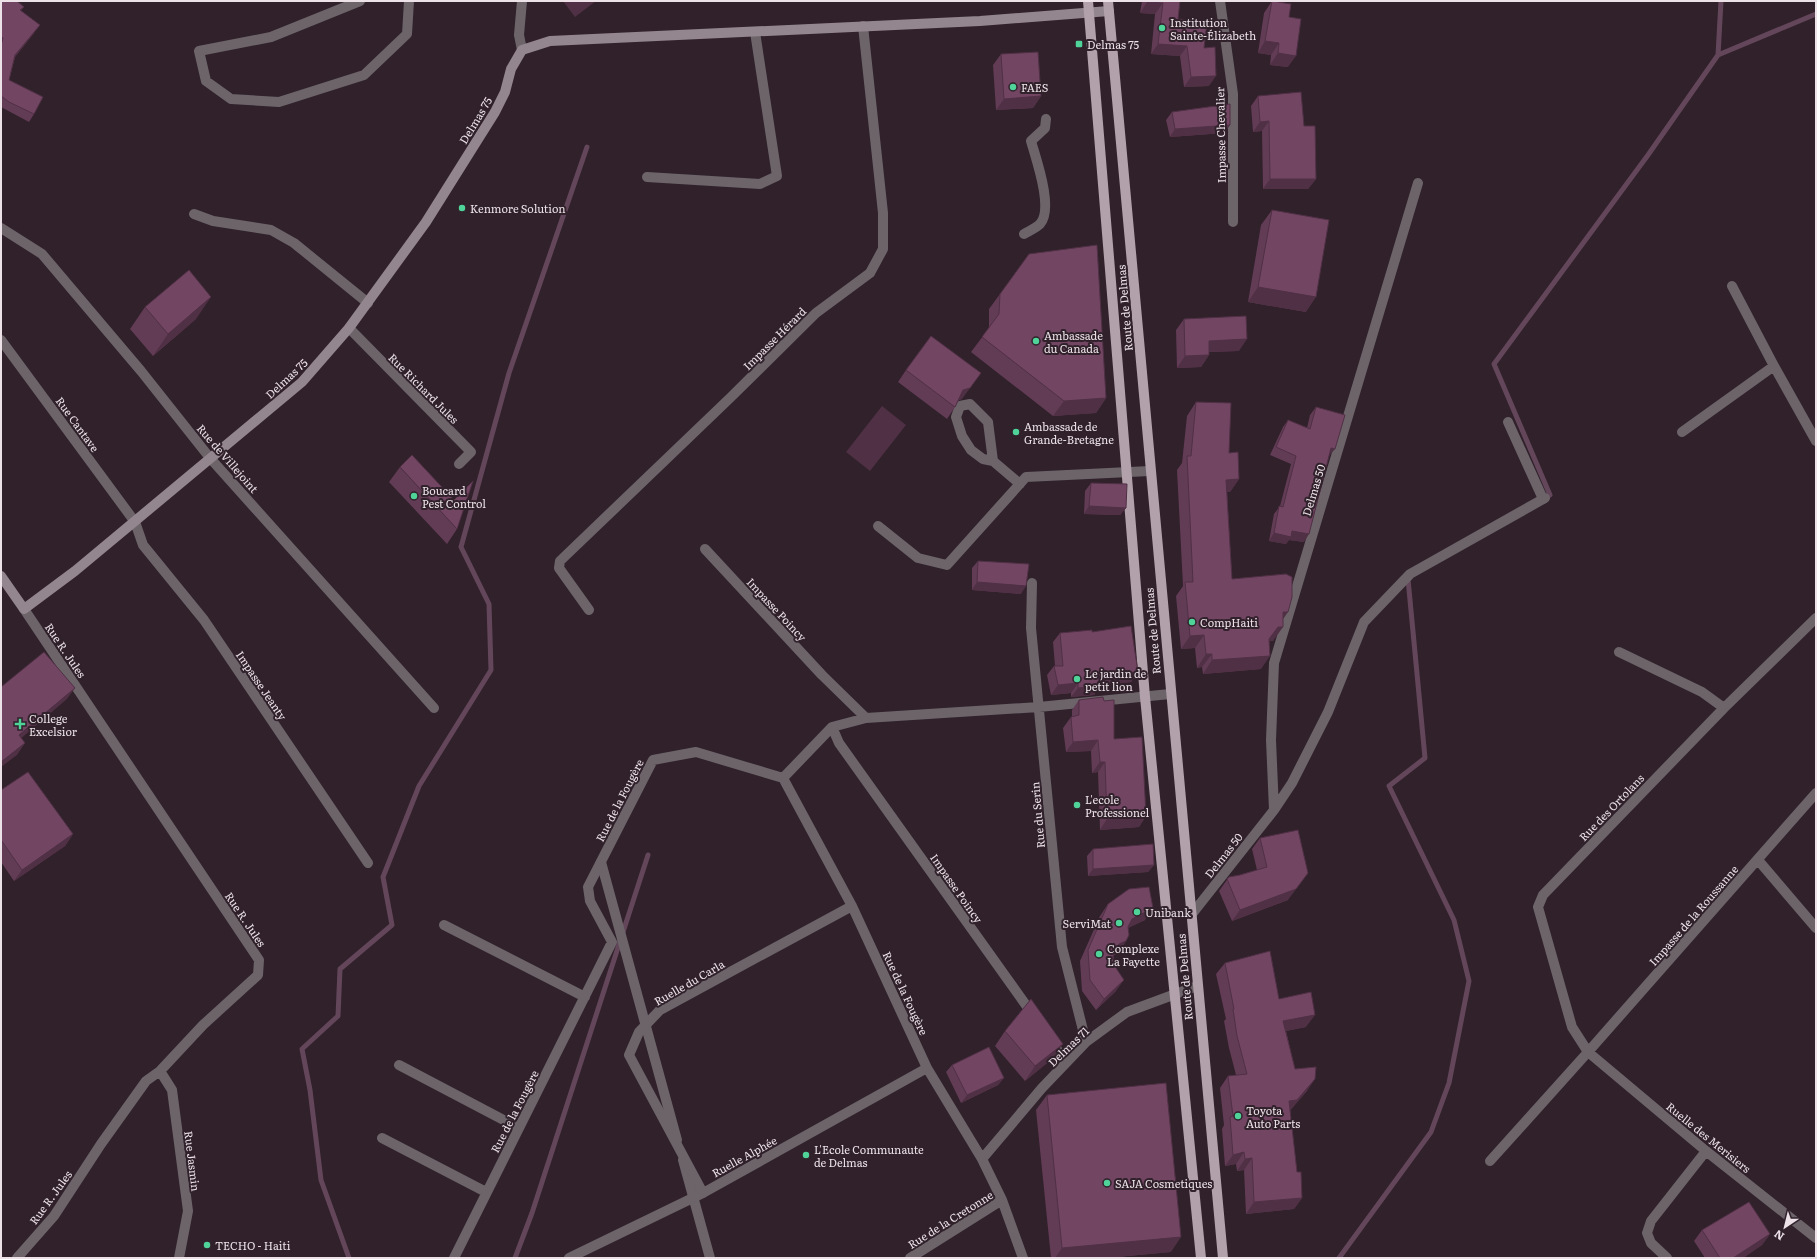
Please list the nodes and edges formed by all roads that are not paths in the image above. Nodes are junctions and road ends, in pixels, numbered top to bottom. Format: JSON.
{"nodes":[{"id":1,"x":360,"y":1,"type":"edge"},
{"id":2,"x":409,"y":1,"type":"edge"},
{"id":3,"x":522,"y":1,"type":"edge"},
{"id":4,"x":1088,"y":1,"type":"edge"},
{"id":5,"x":1220,"y":1,"type":"edge"},
{"id":6,"x":1109,"y":6,"type":"edge"},
{"id":7,"x":1090,"y":14,"type":"junction"},
{"id":8,"x":863,"y":26,"type":"junction"},
{"id":9,"x":755,"y":32,"type":"junction"},
{"id":10,"x":522,"y":50,"type":"junction"},
{"id":11,"x":1046,"y":119,"type":"dead end"},
{"id":12,"x":647,"y":177,"type":"dead end"},
{"id":13,"x":1418,"y":183,"type":"dead end"},
{"id":14,"x":194,"y":214,"type":"dead end"},
{"id":15,"x":1233,"y":222,"type":"dead end"},
{"id":16,"x":1,"y":228,"type":"edge"},
{"id":17,"x":1024,"y":234,"type":"dead end"},
{"id":18,"x":1732,"y":286,"type":"dead end"},
{"id":19,"x":368,"y":303,"type":"junction"},
{"id":20,"x":348,"y":328,"type":"junction"},
{"id":21,"x":1,"y":340,"type":"edge"},
{"id":22,"x":1774,"y":366,"type":"junction"},
{"id":23,"x":1508,"y":422,"type":"dead end"},
{"id":24,"x":1682,"y":432,"type":"dead end"},
{"id":25,"x":1816,"y":441,"type":"edge"},
{"id":26,"x":210,"y":458,"type":"junction"},
{"id":27,"x":993,"y":461,"type":"junction"},
{"id":28,"x":459,"y":464,"type":"dead end"},
{"id":29,"x":1126,"y":471,"type":"junction"},
{"id":30,"x":1150,"y":471,"type":"junction"},
{"id":31,"x":1020,"y":484,"type":"junction"},
{"id":32,"x":135,"y":522,"type":"junction"},
{"id":33,"x":878,"y":526,"type":"dead end"},
{"id":34,"x":705,"y":549,"type":"dead end"},
{"id":35,"x":1,"y":576,"type":"edge"},
{"id":36,"x":1032,"y":583,"type":"dead end"},
{"id":37,"x":24,"y":610,"type":"junction"},
{"id":38,"x":589,"y":610,"type":"dead end"},
{"id":39,"x":1816,"y":618,"type":"edge"},
{"id":40,"x":1619,"y":652,"type":"dead end"},
{"id":41,"x":1170,"y":694,"type":"junction"},
{"id":42,"x":1145,"y":697,"type":"junction"},
{"id":43,"x":1039,"y":707,"type":"junction"},
{"id":44,"x":434,"y":708,"type":"dead end"},
{"id":45,"x":1724,"y":708,"type":"junction"},
{"id":46,"x":866,"y":718,"type":"junction"},
{"id":47,"x":832,"y":727,"type":"junction"},
{"id":48,"x":782,"y":778,"type":"junction"},
{"id":49,"x":1816,"y":793,"type":"edge"},
{"id":50,"x":1274,"y":810,"type":"junction"},
{"id":51,"x":1758,"y":860,"type":"junction"},
{"id":52,"x":601,"y":862,"type":"junction"},
{"id":53,"x":368,"y":863,"type":"dead end"},
{"id":54,"x":852,"y":906,"type":"junction"},
{"id":55,"x":1192,"y":914,"type":"junction"},
{"id":56,"x":444,"y":925,"type":"dead end"},
{"id":57,"x":1816,"y":928,"type":"edge"},
{"id":58,"x":1197,"y":986,"type":"junction"},
{"id":59,"x":1176,"y":994,"type":"junction"},
{"id":60,"x":585,"y":997,"type":"junction"},
{"id":61,"x":1086,"y":1042,"type":"junction"},
{"id":62,"x":1588,"y":1052,"type":"junction"},
{"id":63,"x":1066,"y":1062,"type":"junction"},
{"id":64,"x":399,"y":1065,"type":"dead end"},
{"id":65,"x":927,"y":1068,"type":"junction"},
{"id":66,"x":160,"y":1071,"type":"junction"},
{"id":67,"x":519,"y":1128,"type":"junction"},
{"id":68,"x":382,"y":1138,"type":"dead end"},
{"id":69,"x":1706,"y":1151,"type":"junction"},
{"id":70,"x":982,"y":1158,"type":"junction"},
{"id":71,"x":1490,"y":1161,"type":"dead end"},
{"id":72,"x":486,"y":1192,"type":"junction"},
{"id":73,"x":703,"y":1193,"type":"junction"},
{"id":74,"x":1002,"y":1200,"type":"junction"},
{"id":75,"x":1816,"y":1238,"type":"edge"},
{"id":76,"x":17,"y":1258,"type":"edge"},
{"id":77,"x":179,"y":1258,"type":"edge"},
{"id":78,"x":454,"y":1258,"type":"edge"},
{"id":79,"x":569,"y":1258,"type":"edge"},
{"id":80,"x":710,"y":1258,"type":"edge"},
{"id":81,"x":910,"y":1258,"type":"edge"},
{"id":82,"x":1023,"y":1258,"type":"edge"},
{"id":83,"x":1201,"y":1258,"type":"edge"},
{"id":84,"x":1223,"y":1258,"type":"edge"},
{"id":85,"x":1667,"y":1258,"type":"edge"}],
"edges":[{"from":1,"to":2,"type":"street"},
{"from":3,"to":10,"type":"street"},
{"from":4,"to":7,"type":"main road","name":"Route de Delmas"},
{"from":5,"to":15,"type":"street","name":"Impasse Chevalier"},
{"from":6,"to":7,"type":"street"},
{"from":6,"to":30,"type":"main road","name":"Route de Delmas"},
{"from":7,"to":8,"type":"street"},
{"from":7,"to":29,"type":"main road","name":"Route de Delmas"},
{"from":8,"to":9,"type":"street"},
{"from":8,"to":38,"type":"street","name":"Impasse Hérard"},
{"from":9,"to":10,"type":"street"},
{"from":9,"to":12,"type":"street"},
{"from":10,"to":19,"type":"street","name":"Delmas 75"},
{"from":11,"to":17,"type":"street"},
{"from":13,"to":50,"type":"street","name":"Delmas 50"},
{"from":14,"to":19,"type":"street"},
{"from":16,"to":26,"type":"street","name":"Rue de Villejoint"},
{"from":18,"to":22,"type":"street"},
{"from":19,"to":20,"type":"street","name":"Delmas 75"},
{"from":20,"to":26,"type":"street","name":"Delmas 75"},
{"from":20,"to":28,"type":"street","name":"Rue Richard Jules"},
{"from":21,"to":32,"type":"street","name":"Rue Cantave"},
{"from":22,"to":24,"type":"street"},
{"from":22,"to":25,"type":"street"},
{"from":23,"to":50,"type":"street","name":"Delmas 50"},
{"from":26,"to":32,"type":"street","name":"Delmas 75"},
{"from":26,"to":44,"type":"street","name":"Rue de Villejoint"},
{"from":27,"to":27,"type":"street"},
{"from":27,"to":31,"type":"street"},
{"from":29,"to":30,"type":"street"},
{"from":29,"to":31,"type":"street"},
{"from":29,"to":42,"type":"main road","name":"Route de Delmas"},
{"from":30,"to":41,"type":"main road","name":"Route de Delmas"},
{"from":31,"to":33,"type":"street"},
{"from":32,"to":37,"type":"street","name":"Delmas 75"},
{"from":32,"to":53,"type":"street","name":"Impasse Jeanty"},
{"from":34,"to":46,"type":"street","name":"Impasse Poincy"},
{"from":35,"to":37,"type":"street"},
{"from":36,"to":43,"type":"street","name":"Rue du Serin"},
{"from":37,"to":66,"type":"street","name":"Rue R. Jules"},
{"from":39,"to":45,"type":"street","name":"Rue des Ortolans"},
{"from":40,"to":45,"type":"street"},
{"from":41,"to":42,"type":"street"},
{"from":41,"to":55,"type":"main road","name":"Route de Delmas"},
{"from":42,"to":43,"type":"street"},
{"from":42,"to":59,"type":"main road","name":"Route de Delmas"},
{"from":43,"to":46,"type":"street"},
{"from":43,"to":61,"type":"street","name":"Rue du Serin"},
{"from":45,"to":62,"type":"street","name":"Rue des Ortolans"},
{"from":46,"to":47,"type":"street"},
{"from":47,"to":48,"type":"street"},
{"from":47,"to":63,"type":"street","name":"Impasse Poincy"},
{"from":48,"to":52,"type":"street","name":"Rue de la Fougère"},
{"from":48,"to":54,"type":"street","name":"Rue de la Fougère"},
{"from":49,"to":51,"type":"street","name":"Impasse de la Roussanne"},
{"from":50,"to":55,"type":"street","name":"Delmas 50"},
{"from":51,"to":57,"type":"street"},
{"from":51,"to":62,"type":"street","name":"Impasse de la Roussanne"},
{"from":52,"to":60,"type":"street","name":"Rue de la Fougère"},
{"from":52,"to":80,"type":"street"},
{"from":54,"to":65,"type":"street","name":"Rue de la Fougère"},
{"from":54,"to":73,"type":"street","name":"Ruelle du Carla"},
{"from":55,"to":58,"type":"main road","name":"Route de Delmas"},
{"from":56,"to":60,"type":"street"},
{"from":58,"to":59,"type":"street","name":"Delmas 71"},
{"from":58,"to":84,"type":"main road","name":"Route de Delmas"},
{"from":59,"to":61,"type":"street","name":"Delmas 71"},
{"from":59,"to":83,"type":"main road","name":"Route de Delmas"},
{"from":60,"to":67,"type":"street","name":"Rue de la Fougère"},
{"from":61,"to":63,"type":"street","name":"Delmas 71"},
{"from":62,"to":69,"type":"street","name":"Ruelle des Merisiers"},
{"from":62,"to":71,"type":"street","name":"Impasse de la Roussanne"},
{"from":63,"to":70,"type":"street","name":"Delmas 71"},
{"from":64,"to":67,"type":"street"},
{"from":65,"to":70,"type":"street","name":"Rue de la Fougère"},
{"from":65,"to":73,"type":"street","name":"Ruelle Alphée"},
{"from":66,"to":76,"type":"street","name":"Rue R. Jules"},
{"from":66,"to":77,"type":"street","name":"Rue Jasmin"},
{"from":67,"to":72,"type":"street","name":"Rue de la Fougère"},
{"from":68,"to":72,"type":"street"},
{"from":69,"to":75,"type":"street","name":"Ruelle des Merisiers"},
{"from":69,"to":85,"type":"street"},
{"from":70,"to":74,"type":"street","name":"Rue de la Fougère"},
{"from":72,"to":78,"type":"street","name":"Rue de la Fougère"},
{"from":73,"to":79,"type":"street","name":"Ruelle Alphée"},
{"from":74,"to":81,"type":"street","name":"Rue de la Cretonne"},
{"from":74,"to":82,"type":"street","name":"Rue de la Fougère"}]}
